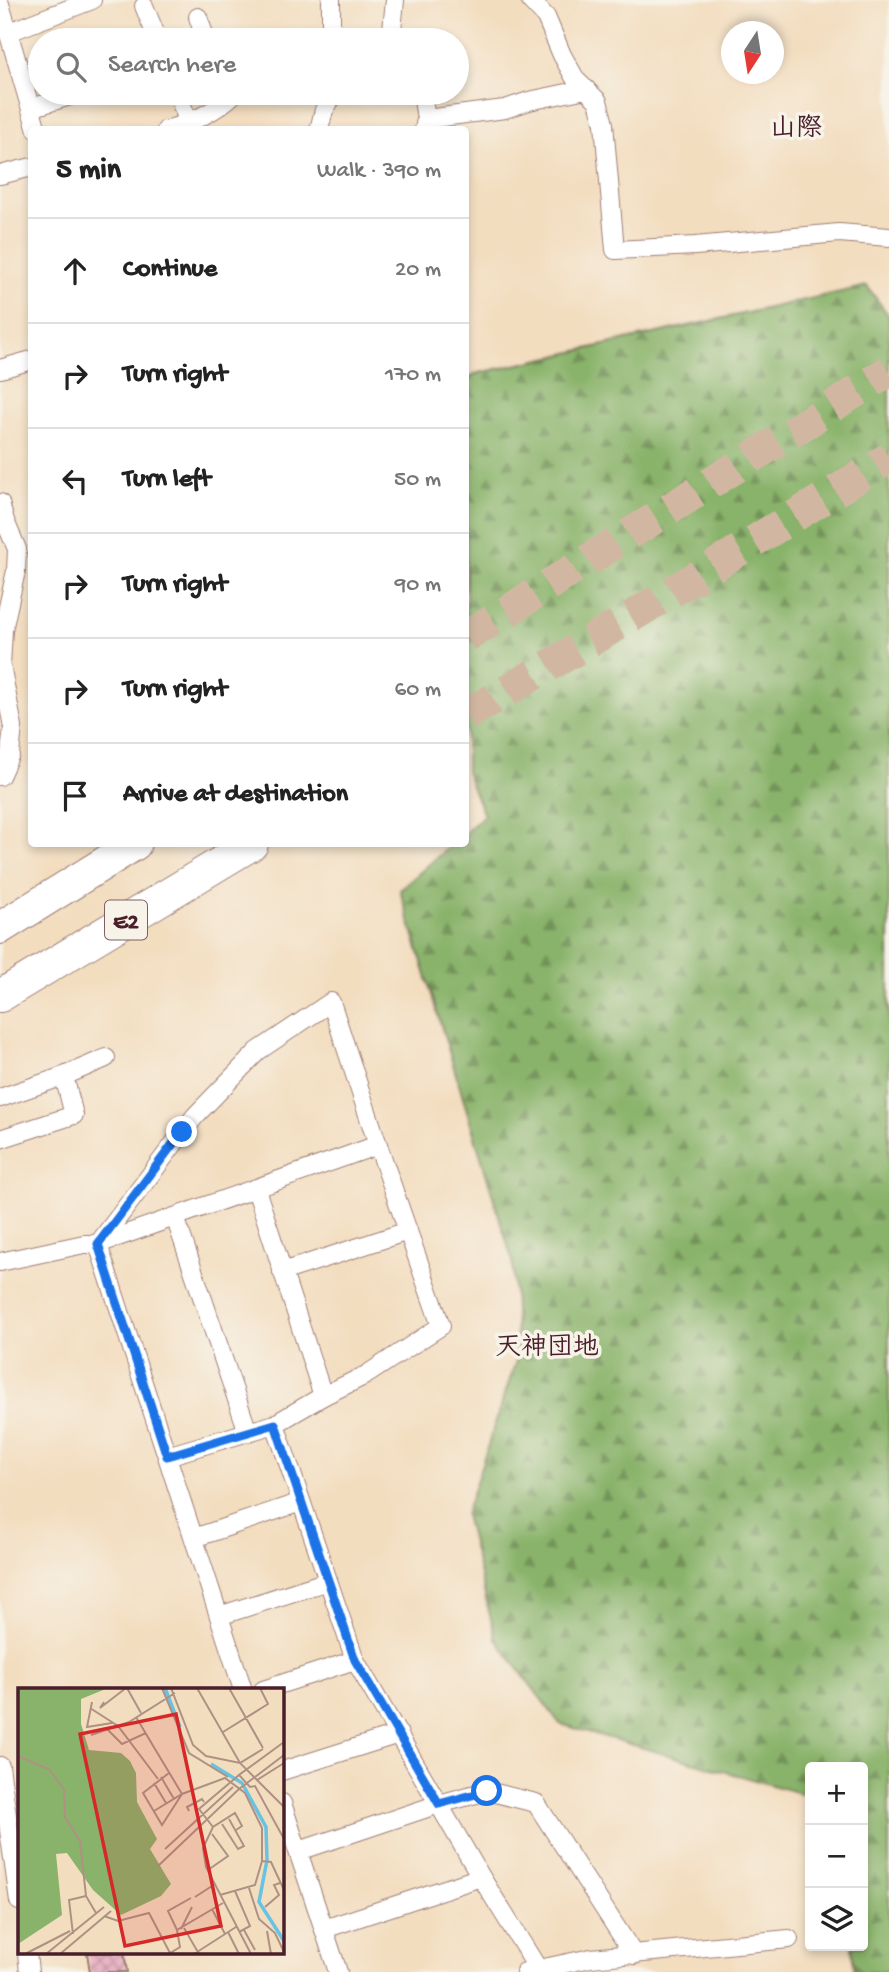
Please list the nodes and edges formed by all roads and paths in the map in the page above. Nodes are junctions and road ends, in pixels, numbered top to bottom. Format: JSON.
{"nodes":[{"id":1,"x":92,"y":0,"type":"edge"},
{"id":2,"x":331,"y":0,"type":"edge"},
{"id":3,"x":395,"y":0,"type":"edge"},
{"id":4,"x":530,"y":0,"type":"edge"},
{"id":5,"x":0,"y":4,"type":"edge"},
{"id":6,"x":144,"y":6,"type":"dead end"},
{"id":7,"x":198,"y":17,"type":"dead end"},
{"id":8,"x":153,"y":28,"type":"edge"},
{"id":9,"x":202,"y":28,"type":"edge"},
{"id":10,"x":331,"y":28,"type":"edge"},
{"id":11,"x":392,"y":28,"type":"edge"},
{"id":12,"x":9,"y":32,"type":"junction"},
{"id":13,"x":586,"y":89,"type":"junction"},
{"id":14,"x":28,"y":98,"type":"edge"},
{"id":15,"x":30,"y":105,"type":"edge"},
{"id":16,"x":41,"y":105,"type":"edge"},
{"id":17,"x":182,"y":105,"type":"edge"},
{"id":18,"x":219,"y":105,"type":"edge"},
{"id":19,"x":327,"y":105,"type":"edge"},
{"id":20,"x":423,"y":105,"type":"edge"},
{"id":21,"x":31,"y":108,"type":"junction"},
{"id":22,"x":189,"y":123,"type":"junction"},
{"id":23,"x":425,"y":124,"type":"edge"},
{"id":24,"x":36,"y":126,"type":"edge"},
{"id":25,"x":179,"y":126,"type":"edge"},
{"id":26,"x":320,"y":126,"type":"edge"},
{"id":27,"x":28,"y":168,"type":"edge"},
{"id":28,"x":0,"y":175,"type":"edge"},
{"id":29,"x":889,"y":237,"type":"edge"},
{"id":30,"x":28,"y":361,"type":"edge"},
{"id":31,"x":0,"y":369,"type":"edge"},
{"id":32,"x":0,"y":503,"type":"edge"},
{"id":33,"x":2,"y":522,"type":"edge"},
{"id":34,"x":0,"y":776,"type":"edge"},
{"id":35,"x":130,"y":847,"type":"edge"},
{"id":36,"x":247,"y":847,"type":"edge"},
{"id":37,"x":0,"y":928,"type":"edge"},
{"id":38,"x":0,"y":996,"type":"edge"},
{"id":39,"x":106,"y":1058,"type":"dead end"},
{"id":40,"x":65,"y":1076,"type":"junction"},
{"id":41,"x":0,"y":1098,"type":"edge"},
{"id":42,"x":0,"y":1139,"type":"edge"},
{"id":43,"x":378,"y":1145,"type":"junction"},
{"id":44,"x":256,"y":1189,"type":"junction"},
{"id":45,"x":175,"y":1217,"type":"junction"},
{"id":46,"x":408,"y":1231,"type":"junction"},
{"id":47,"x":98,"y":1244,"type":"junction"},
{"id":48,"x":0,"y":1262,"type":"edge"},
{"id":49,"x":282,"y":1272,"type":"junction"},
{"id":50,"x":323,"y":1396,"type":"junction"},
{"id":51,"x":275,"y":1424,"type":"junction"},
{"id":52,"x":248,"y":1432,"type":"junction"},
{"id":53,"x":167,"y":1456,"type":"junction"},
{"id":54,"x":302,"y":1502,"type":"junction"},
{"id":55,"x":194,"y":1538,"type":"junction"},
{"id":56,"x":328,"y":1581,"type":"junction"},
{"id":57,"x":219,"y":1616,"type":"junction"},
{"id":58,"x":355,"y":1660,"type":"junction"},
{"id":59,"x":242,"y":1688,"type":"edge"},
{"id":60,"x":269,"y":1688,"type":"edge"},
{"id":61,"x":399,"y":1734,"type":"junction"},
{"id":62,"x":0,"y":1766,"type":"edge"},
{"id":63,"x":284,"y":1770,"type":"edge"},
{"id":64,"x":439,"y":1804,"type":"junction"},
{"id":65,"x":284,"y":1809,"type":"edge"},
{"id":66,"x":299,"y":1852,"type":"junction"},
{"id":67,"x":481,"y":1877,"type":"junction"},
{"id":68,"x":18,"y":1894,"type":"edge"},
{"id":69,"x":324,"y":1929,"type":"junction"},
{"id":70,"x":789,"y":1939,"type":"dead end"},
{"id":71,"x":26,"y":1954,"type":"edge"},
{"id":72,"x":634,"y":1955,"type":"junction"},
{"id":73,"x":534,"y":1971,"type":"edge"},
{"id":74,"x":29,"y":1972,"type":"edge"},
{"id":75,"x":338,"y":1972,"type":"edge"}],
"edges":[{"from":1,"to":12,"type":"street"},
{"from":2,"to":10,"type":"street"},
{"from":3,"to":11,"type":"street"},
{"from":4,"to":13,"type":"street"},
{"from":5,"to":12,"type":"street"},
{"from":6,"to":8,"type":"street"},
{"from":7,"to":9,"type":"street"},
{"from":12,"to":14,"type":"street"},
{"from":13,"to":23,"type":"street"},
{"from":13,"to":29,"type":"street"},
{"from":15,"to":21,"type":"street"},
{"from":16,"to":21,"type":"street"},
{"from":17,"to":22,"type":"street"},
{"from":18,"to":22,"type":"street"},
{"from":19,"to":26,"type":"street"},
{"from":20,"to":23,"type":"street"},
{"from":21,"to":24,"type":"street"},
{"from":22,"to":25,"type":"street"},
{"from":27,"to":28,"type":"street"},
{"from":30,"to":31,"type":"street"},
{"from":32,"to":33,"type":"street"},
{"from":33,"to":34,"type":"street"},
{"from":35,"to":37,"type":"highway","number":"E2"},
{"from":36,"to":38,"type":"highway","number":"E2"},
{"from":39,"to":40,"type":"street"},
{"from":40,"to":41,"type":"street"},
{"from":40,"to":42,"type":"street"},
{"from":43,"to":44,"type":"street"},
{"from":43,"to":46,"type":"street"},
{"from":43,"to":47,"type":"street"},
{"from":44,"to":45,"type":"street"},
{"from":44,"to":49,"type":"street"},
{"from":45,"to":47,"type":"street"},
{"from":45,"to":52,"type":"street"},
{"from":46,"to":49,"type":"street"},
{"from":46,"to":50,"type":"street"},
{"from":47,"to":48,"type":"street"},
{"from":47,"to":53,"type":"street"},
{"from":49,"to":50,"type":"street"},
{"from":50,"to":51,"type":"street"},
{"from":51,"to":52,"type":"street"},
{"from":51,"to":54,"type":"street"},
{"from":52,"to":53,"type":"street"},
{"from":53,"to":55,"type":"street"},
{"from":54,"to":55,"type":"street"},
{"from":54,"to":56,"type":"street"},
{"from":55,"to":57,"type":"street"},
{"from":56,"to":57,"type":"street"},
{"from":56,"to":58,"type":"street"},
{"from":57,"to":59,"type":"street"},
{"from":58,"to":60,"type":"street"},
{"from":58,"to":61,"type":"street"},
{"from":61,"to":63,"type":"street"},
{"from":61,"to":64,"type":"street"},
{"from":62,"to":68,"type":"street"},
{"from":64,"to":66,"type":"street"},
{"from":64,"to":67,"type":"street"},
{"from":64,"to":72,"type":"street"},
{"from":65,"to":66,"type":"street"},
{"from":66,"to":69,"type":"street"},
{"from":67,"to":69,"type":"street"},
{"from":67,"to":73,"type":"street"},
{"from":69,"to":75,"type":"street"},
{"from":70,"to":72,"type":"street"},
{"from":71,"to":74,"type":"street"},
{"from":72,"to":73,"type":"street"}]}
